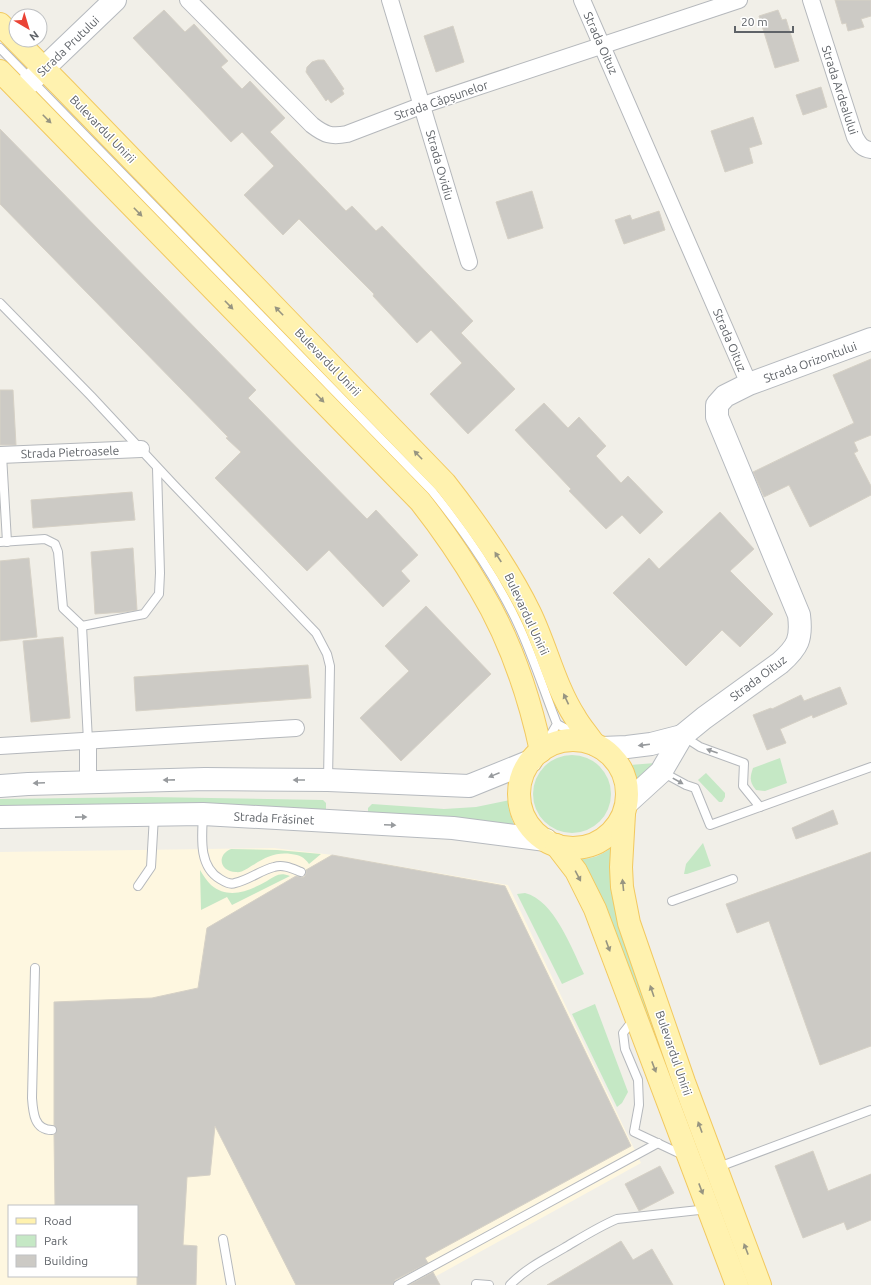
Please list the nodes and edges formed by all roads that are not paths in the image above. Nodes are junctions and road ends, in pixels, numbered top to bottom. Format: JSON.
{"nodes":[{"id":1,"x":116,"y":0,"type":"edge"},
{"id":2,"x":188,"y":0,"type":"edge"},
{"id":3,"x":390,"y":0,"type":"edge"},
{"id":4,"x":582,"y":0,"type":"edge"},
{"id":5,"x":739,"y":0,"type":"edge"},
{"id":6,"x":811,"y":0,"type":"edge"},
{"id":7,"x":0,"y":24,"type":"edge"},
{"id":8,"x":602,"y":45,"type":"junction"},
{"id":9,"x":0,"y":48,"type":"edge"},
{"id":10,"x":0,"y":71,"type":"edge"},
{"id":11,"x":32,"y":80,"type":"junction"},
{"id":12,"x":423,"y":105,"type":"junction"},
{"id":13,"x":871,"y":150,"type":"edge"},
{"id":14,"x":469,"y":262,"type":"dead end"},
{"id":15,"x":0,"y":303,"type":"edge"},
{"id":16,"x":871,"y":339,"type":"edge"},
{"id":17,"x":749,"y":384,"type":"junction"},
{"id":18,"x":141,"y":449,"type":"junction"},
{"id":19,"x":1,"y":455,"type":"edge"},
{"id":20,"x":157,"y":468,"type":"junction"},
{"id":21,"x":3,"y":542,"type":"edge"},
{"id":22,"x":82,"y":626,"type":"junction"},
{"id":23,"x":557,"y":724,"type":"junction"},
{"id":24,"x":296,"y":728,"type":"dead end"},
{"id":25,"x":682,"y":736,"type":"junction"},
{"id":26,"x":88,"y":741,"type":"junction"},
{"id":27,"x":0,"y":746,"type":"edge"},
{"id":28,"x":598,"y":746,"type":"junction"},
{"id":29,"x":536,"y":756,"type":"junction"},
{"id":30,"x":871,"y":767,"type":"edge"},
{"id":31,"x":661,"y":772,"type":"junction"},
{"id":32,"x":328,"y":780,"type":"junction"},
{"id":33,"x":88,"y":782,"type":"junction"},
{"id":34,"x":0,"y":786,"type":"edge"},
{"id":35,"x":760,"y":807,"type":"junction"},
{"id":36,"x":625,"y":808,"type":"junction"},
{"id":37,"x":203,"y":814,"type":"junction"},
{"id":38,"x":154,"y":816,"type":"junction"},
{"id":39,"x":0,"y":818,"type":"edge"},
{"id":40,"x":551,"y":843,"type":"junction"},
{"id":41,"x":301,"y":872,"type":"dead end"},
{"id":42,"x":732,"y":878,"type":"dead end"},
{"id":43,"x":138,"y":886,"type":"dead end"},
{"id":44,"x":672,"y":902,"type":"dead end"},
{"id":45,"x":35,"y":968,"type":"dead end"},
{"id":46,"x":635,"y":1017,"type":"junction"},
{"id":47,"x":871,"y":1110,"type":"edge"},
{"id":48,"x":52,"y":1130,"type":"dead end"},
{"id":49,"x":658,"y":1143,"type":"junction"},
{"id":50,"x":689,"y":1158,"type":"junction"},
{"id":51,"x":716,"y":1169,"type":"junction"},
{"id":52,"x":709,"y":1209,"type":"junction"},
{"id":53,"x":223,"y":1239,"type":"dead end"},
{"id":54,"x":476,"y":1284,"type":"dead end"},
{"id":55,"x":231,"y":1285,"type":"edge"},
{"id":56,"x":398,"y":1285,"type":"edge"},
{"id":57,"x":489,"y":1285,"type":"edge"},
{"id":58,"x":510,"y":1285,"type":"edge"},
{"id":59,"x":737,"y":1285,"type":"edge"},
{"id":60,"x":760,"y":1285,"type":"edge"}],
"edges":[{"from":1,"to":11,"type":"main road","name":"Strada Prutului"},
{"from":2,"to":12,"type":"street","name":"Strada Căpșunelor"},
{"from":3,"to":12,"type":"street","name":"Strada Ovidiu"},
{"from":4,"to":8,"type":"street","name":"Strada Oituz"},
{"from":5,"to":8,"type":"street","name":"Strada Căpșunelor"},
{"from":6,"to":13,"type":"street","name":"Strada Ardealului"},
{"from":7,"to":11,"type":"main road","name":"Bulevardul Unirii"},
{"from":8,"to":12,"type":"street","name":"Strada Căpșunelor"},
{"from":8,"to":17,"type":"street","name":"Strada Oituz"},
{"from":9,"to":11,"type":"lane"},
{"from":10,"to":11,"type":"main road","name":"Bulevardul Unirii"},
{"from":11,"to":23,"type":"lane"},
{"from":28,"to":11,"type":"main road","name":"Bulevardul Unirii","one_way":true},
{"from":11,"to":29,"type":"main road","name":"Bulevardul Unirii","one_way":true},
{"from":12,"to":14,"type":"street","name":"Strada Ovidiu"},
{"from":15,"to":18,"type":"lane"},
{"from":16,"to":17,"type":"main road","name":"Strada Orizontului"},
{"from":17,"to":25,"type":"main road","name":"Strada Oituz"},
{"from":18,"to":19,"type":"street","name":"Strada Pietroasele"},
{"from":18,"to":20,"type":"lane"},
{"from":19,"to":21,"type":"lane"},
{"from":20,"to":22,"type":"lane"},
{"from":20,"to":32,"type":"lane"},
{"from":21,"to":22,"type":"lane"},
{"from":22,"to":26,"type":"lane"},
{"from":23,"to":28,"type":"lane"},
{"from":23,"to":29,"type":"lane"},
{"from":24,"to":26,"type":"street"},
{"from":25,"to":28,"type":"main road","name":"Strada Oituz","one_way":true},
{"from":25,"to":31,"type":"main road","name":"Strada Oituz"},
{"from":35,"to":25,"type":"lane","one_way":true},
{"from":26,"to":27,"type":"street"},
{"from":26,"to":33,"type":"street"},
{"from":28,"to":29,"type":"main road"},
{"from":28,"to":36,"type":"main road"},
{"from":29,"to":32,"type":"main road","one_way":true},
{"from":29,"to":40,"type":"main road"},
{"from":30,"to":35,"type":"lane"},
{"from":31,"to":35,"type":"lane","one_way":true},
{"from":31,"to":36,"type":"main road","name":"Strada Oituz"},
{"from":32,"to":33,"type":"main road","one_way":true},
{"from":33,"to":34,"type":"main road","one_way":true},
{"from":36,"to":40,"type":"main road"},
{"from":51,"to":36,"type":"main road","name":"Bulevardul Unirii","one_way":true},
{"from":37,"to":38,"type":"main road","name":"Strada Frăsinet"},
{"from":37,"to":40,"type":"main road","name":"Strada Frăsinet","one_way":true},
{"from":37,"to":41,"type":"lane"},
{"from":39,"to":38,"type":"main road","name":"Strada Frăsinet","one_way":true},
{"from":38,"to":43,"type":"lane"},
{"from":40,"to":46,"type":"main road","name":"Bulevardul Unirii","one_way":true},
{"from":42,"to":44,"type":"lane"},
{"from":45,"to":48,"type":"lane"},
{"from":46,"to":49,"type":"lane"},
{"from":46,"to":50,"type":"main road","name":"Bulevardul Unirii","one_way":true},
{"from":47,"to":51,"type":"lane"},
{"from":49,"to":50,"type":"lane"},
{"from":49,"to":56,"type":"lane"},
{"from":50,"to":52,"type":"main road","name":"Bulevardul Unirii","one_way":true},
{"from":60,"to":51,"type":"main road","name":"Bulevardul Unirii","one_way":true},
{"from":52,"to":58,"type":"lane"},
{"from":52,"to":59,"type":"main road","name":"Bulevardul Unirii"},
{"from":53,"to":55,"type":"lane"},
{"from":54,"to":57,"type":"lane"}]}
